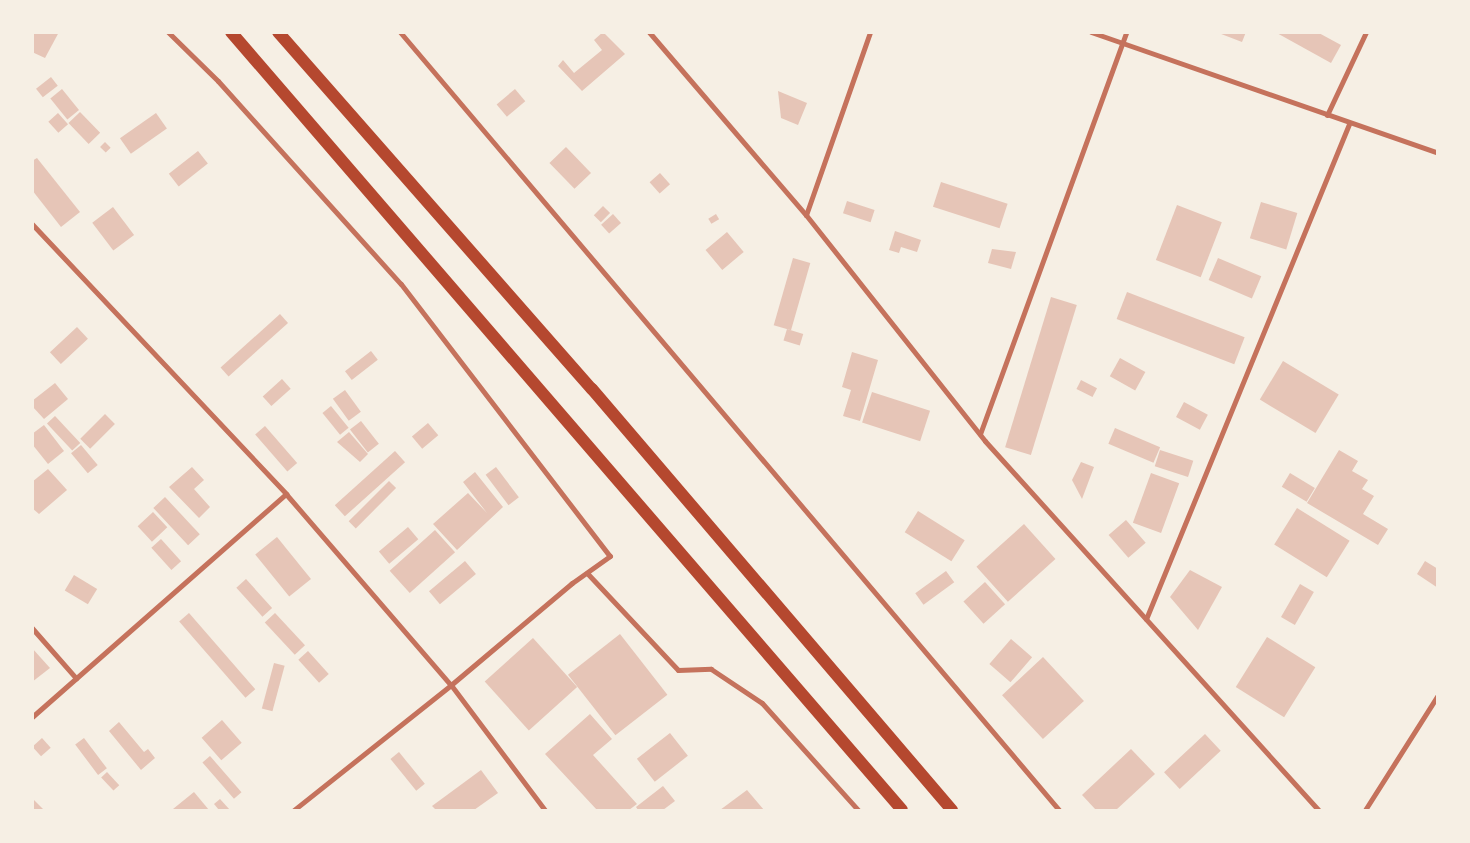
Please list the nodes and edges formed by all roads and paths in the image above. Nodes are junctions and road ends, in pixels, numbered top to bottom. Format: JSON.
{"nodes":[{"id":1,"x":168,"y":32,"type":"edge"},
{"id":2,"x":231,"y":32,"type":"edge"},
{"id":3,"x":278,"y":32,"type":"edge"},
{"id":4,"x":400,"y":32,"type":"edge"},
{"id":5,"x":649,"y":32,"type":"edge"},
{"id":6,"x":870,"y":32,"type":"edge"},
{"id":7,"x":1091,"y":32,"type":"edge"},
{"id":8,"x":1126,"y":32,"type":"edge"},
{"id":9,"x":1366,"y":32,"type":"edge"},
{"id":10,"x":1121,"y":43,"type":"junction"},
{"id":11,"x":1327,"y":115,"type":"junction"},
{"id":12,"x":1349,"y":124,"type":"junction"},
{"id":13,"x":1438,"y":153,"type":"edge"},
{"id":14,"x":806,"y":215,"type":"junction"},
{"id":15,"x":32,"y":224,"type":"edge"},
{"id":16,"x":980,"y":434,"type":"junction"},
{"id":17,"x":286,"y":494,"type":"junction"},
{"id":18,"x":586,"y":573,"type":"junction"},
{"id":19,"x":1146,"y":619,"type":"junction"},
{"id":20,"x":32,"y":628,"type":"edge"},
{"id":21,"x":76,"y":678,"type":"junction"},
{"id":22,"x":451,"y":685,"type":"junction"},
{"id":23,"x":1438,"y":695,"type":"edge"},
{"id":24,"x":32,"y":717,"type":"edge"},
{"id":25,"x":294,"y":810,"type":"edge"},
{"id":26,"x":545,"y":810,"type":"edge"},
{"id":27,"x":858,"y":810,"type":"edge"},
{"id":28,"x":902,"y":810,"type":"edge"},
{"id":29,"x":952,"y":810,"type":"edge"},
{"id":30,"x":1059,"y":810,"type":"edge"},
{"id":31,"x":1318,"y":810,"type":"edge"},
{"id":32,"x":1365,"y":810,"type":"edge"}],
"edges":[{"from":1,"to":18,"type":"street"},
{"from":2,"to":28,"type":"main road"},
{"from":3,"to":29,"type":"main road"},
{"from":4,"to":30,"type":"street"},
{"from":5,"to":14,"type":"street"},
{"from":6,"to":14,"type":"street"},
{"from":7,"to":10,"type":"street"},
{"from":8,"to":10,"type":"street"},
{"from":9,"to":11,"type":"street"},
{"from":10,"to":11,"type":"street"},
{"from":10,"to":16,"type":"street"},
{"from":11,"to":12,"type":"street"},
{"from":12,"to":13,"type":"street"},
{"from":12,"to":19,"type":"street"},
{"from":14,"to":16,"type":"street"},
{"from":15,"to":17,"type":"street"},
{"from":16,"to":19,"type":"street"},
{"from":17,"to":21,"type":"street"},
{"from":17,"to":22,"type":"street"},
{"from":18,"to":22,"type":"street"},
{"from":18,"to":27,"type":"street"},
{"from":19,"to":31,"type":"street"},
{"from":20,"to":21,"type":"street"},
{"from":21,"to":24,"type":"street"},
{"from":22,"to":25,"type":"street"},
{"from":22,"to":26,"type":"street"},
{"from":23,"to":32,"type":"street"}]}
